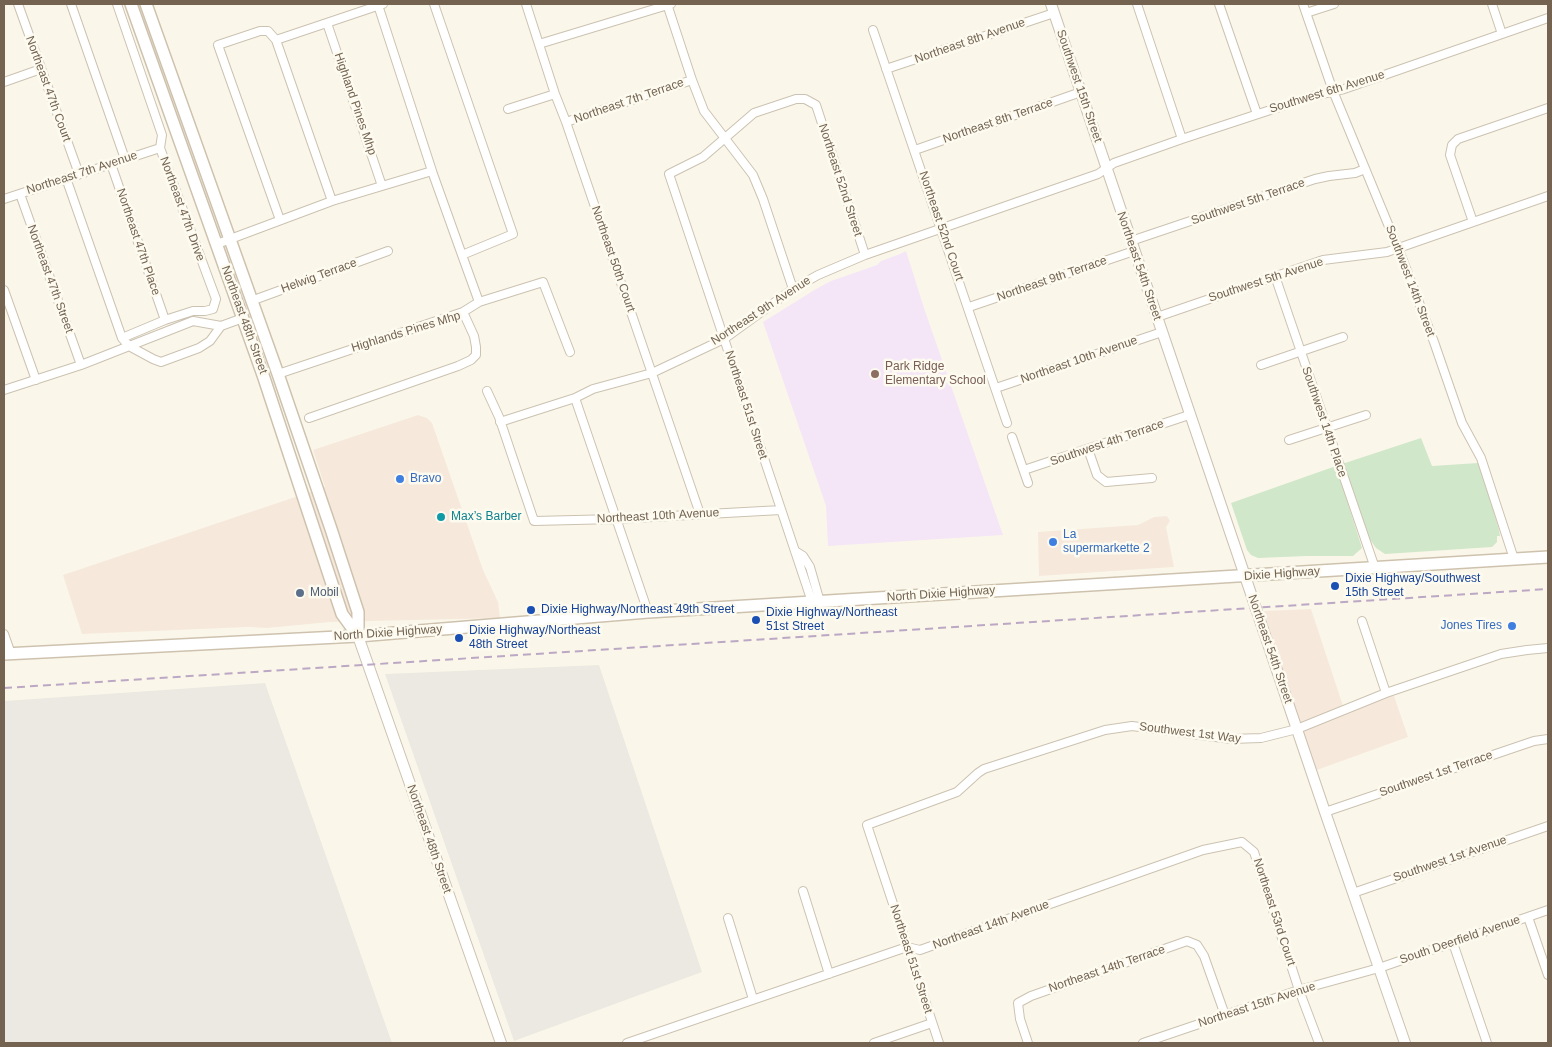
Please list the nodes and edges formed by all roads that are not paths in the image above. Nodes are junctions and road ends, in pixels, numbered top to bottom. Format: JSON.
{"nodes":[{"id":1,"x":18,"y":4,"type":"edge"},
{"id":2,"x":71,"y":4,"type":"edge"},
{"id":3,"x":117,"y":4,"type":"edge"},
{"id":4,"x":131,"y":4,"type":"edge"},
{"id":5,"x":146,"y":4,"type":"edge"},
{"id":6,"x":434,"y":4,"type":"edge"},
{"id":7,"x":526,"y":4,"type":"edge"},
{"id":8,"x":669,"y":4,"type":"edge"},
{"id":9,"x":1137,"y":4,"type":"edge"},
{"id":10,"x":1219,"y":4,"type":"edge"},
{"id":11,"x":1303,"y":4,"type":"edge"},
{"id":12,"x":1334,"y":4,"type":"edge"},
{"id":13,"x":1492,"y":4,"type":"edge"},
{"id":14,"x":380,"y":5,"type":"edge"},
{"id":15,"x":1052,"y":8,"type":"edge"},
{"id":16,"x":1306,"y":14,"type":"junction"},
{"id":17,"x":1548,"y":18,"type":"edge"},
{"id":18,"x":327,"y":22,"type":"junction"},
{"id":19,"x":873,"y":30,"type":"dead end"},
{"id":20,"x":1502,"y":34,"type":"junction"},
{"id":21,"x":276,"y":40,"type":"junction"},
{"id":22,"x":539,"y":44,"type":"junction"},
{"id":23,"x":41,"y":69,"type":"junction"},
{"id":24,"x":886,"y":69,"type":"junction"},
{"id":25,"x":692,"y":80,"type":"junction"},
{"id":26,"x":4,"y":82,"type":"edge"},
{"id":27,"x":1333,"y":91,"type":"junction"},
{"id":28,"x":1081,"y":92,"type":"junction"},
{"id":29,"x":555,"y":94,"type":"junction"},
{"id":30,"x":1548,"y":108,"type":"edge"},
{"id":31,"x":508,"y":109,"type":"dead end"},
{"id":32,"x":1257,"y":114,"type":"junction"},
{"id":33,"x":566,"y":122,"type":"junction"},
{"id":34,"x":724,"y":138,"type":"junction"},
{"id":35,"x":1182,"y":139,"type":"junction"},
{"id":36,"x":160,"y":148,"type":"junction"},
{"id":37,"x":915,"y":150,"type":"junction"},
{"id":38,"x":126,"y":159,"type":"junction"},
{"id":39,"x":111,"y":164,"type":"junction"},
{"id":40,"x":1107,"y":169,"type":"junction"},
{"id":41,"x":1365,"y":169,"type":"junction"},
{"id":42,"x":432,"y":170,"type":"junction"},
{"id":43,"x":79,"y":174,"type":"junction"},
{"id":44,"x":66,"y":178,"type":"junction"},
{"id":45,"x":382,"y":186,"type":"junction"},
{"id":46,"x":20,"y":194,"type":"junction"},
{"id":47,"x":1548,"y":196,"type":"edge"},
{"id":48,"x":4,"y":199,"type":"edge"},
{"id":49,"x":332,"y":201,"type":"junction"},
{"id":50,"x":280,"y":220,"type":"junction"},
{"id":51,"x":1473,"y":222,"type":"junction"},
{"id":52,"x":941,"y":228,"type":"junction"},
{"id":53,"x":230,"y":239,"type":"junction"},
{"id":54,"x":217,"y":244,"type":"junction"},
{"id":55,"x":1133,"y":246,"type":"junction"},
{"id":56,"x":1398,"y":248,"type":"junction"},
{"id":57,"x":388,"y":251,"type":"dead end"},
{"id":58,"x":462,"y":255,"type":"junction"},
{"id":59,"x":865,"y":255,"type":"junction"},
{"id":60,"x":1275,"y":276,"type":"junction"},
{"id":61,"x":793,"y":289,"type":"junction"},
{"id":62,"x":4,"y":290,"type":"edge"},
{"id":63,"x":251,"y":301,"type":"junction"},
{"id":64,"x":479,"y":302,"type":"junction"},
{"id":65,"x":969,"y":307,"type":"junction"},
{"id":66,"x":463,"y":312,"type":"junction"},
{"id":67,"x":1157,"y":317,"type":"junction"},
{"id":68,"x":243,"y":318,"type":"junction"},
{"id":69,"x":165,"y":320,"type":"junction"},
{"id":70,"x":222,"y":326,"type":"junction"},
{"id":71,"x":1162,"y":332,"type":"junction"},
{"id":72,"x":1344,"y":337,"type":"dead end"},
{"id":73,"x":122,"y":338,"type":"junction"},
{"id":74,"x":724,"y":339,"type":"junction"},
{"id":75,"x":129,"y":346,"type":"junction"},
{"id":76,"x":570,"y":352,"type":"dead end"},
{"id":77,"x":1300,"y":352,"type":"junction"},
{"id":78,"x":81,"y":365,"type":"junction"},
{"id":79,"x":1261,"y":365,"type":"dead end"},
{"id":80,"x":652,"y":373,"type":"junction"},
{"id":81,"x":278,"y":374,"type":"junction"},
{"id":82,"x":36,"y":380,"type":"junction"},
{"id":83,"x":4,"y":388,"type":"edge"},
{"id":84,"x":996,"y":388,"type":"junction"},
{"id":85,"x":488,"y":390,"type":"dead end"},
{"id":86,"x":284,"y":392,"type":"junction"},
{"id":87,"x":575,"y":398,"type":"junction"},
{"id":88,"x":1190,"y":415,"type":"junction"},
{"id":89,"x":1366,"y":415,"type":"dead end"},
{"id":90,"x":308,"y":418,"type":"dead end"},
{"id":91,"x":500,"y":422,"type":"junction"},
{"id":92,"x":1007,"y":423,"type":"dead end"},
{"id":93,"x":1326,"y":428,"type":"junction"},
{"id":94,"x":1012,"y":437,"type":"dead end"},
{"id":95,"x":1289,"y":440,"type":"dead end"},
{"id":96,"x":1088,"y":449,"type":"junction"},
{"id":97,"x":1024,"y":470,"type":"junction"},
{"id":98,"x":1152,"y":478,"type":"dead end"},
{"id":99,"x":1028,"y":483,"type":"dead end"},
{"id":100,"x":782,"y":510,"type":"junction"},
{"id":101,"x":700,"y":514,"type":"junction"},
{"id":102,"x":616,"y":519,"type":"junction"},
{"id":103,"x":1548,"y":557,"type":"edge"},
{"id":104,"x":1514,"y":559,"type":"junction"},
{"id":105,"x":1375,"y":568,"type":"junction"},
{"id":106,"x":1245,"y":576,"type":"junction"},
{"id":107,"x":1190,"y":579,"type":"joint"},
{"id":108,"x":816,"y":602,"type":"junction"},
{"id":109,"x":648,"y":612,"type":"junction"},
{"id":110,"x":1362,"y":620,"type":"dead end"},
{"id":111,"x":4,"y":634,"type":"edge"},
{"id":112,"x":358,"y":636,"type":"junction"},
{"id":113,"x":1548,"y":648,"type":"edge"},
{"id":114,"x":7,"y":654,"type":"edge"},
{"id":115,"x":1386,"y":693,"type":"junction"},
{"id":116,"x":1297,"y":729,"type":"junction"},
{"id":117,"x":1548,"y":739,"type":"edge"},
{"id":118,"x":1325,"y":812,"type":"junction"},
{"id":119,"x":867,"y":824,"type":"joint"},
{"id":120,"x":1548,"y":826,"type":"edge"},
{"id":121,"x":1242,"y":842,"type":"joint"},
{"id":122,"x":803,"y":891,"type":"dead end"},
{"id":123,"x":1353,"y":893,"type":"junction"},
{"id":124,"x":1548,"y":910,"type":"edge"},
{"id":125,"x":1528,"y":917,"type":"junction"},
{"id":126,"x":728,"y":918,"type":"dead end"},
{"id":127,"x":1452,"y":943,"type":"junction"},
{"id":128,"x":907,"y":947,"type":"junction"},
{"id":129,"x":1375,"y":969,"type":"junction"},
{"id":130,"x":829,"y":974,"type":"junction"},
{"id":131,"x":1548,"y":975,"type":"edge"},
{"id":132,"x":1300,"y":990,"type":"junction"},
{"id":133,"x":753,"y":999,"type":"junction"},
{"id":134,"x":1225,"y":1015,"type":"junction"},
{"id":135,"x":932,"y":1023,"type":"junction"},
{"id":136,"x":501,"y":1043,"type":"edge"},
{"id":137,"x":627,"y":1043,"type":"edge"},
{"id":138,"x":874,"y":1043,"type":"edge"},
{"id":139,"x":939,"y":1043,"type":"edge"},
{"id":140,"x":1028,"y":1043,"type":"edge"},
{"id":141,"x":1143,"y":1043,"type":"edge"},
{"id":142,"x":1319,"y":1043,"type":"edge"},
{"id":143,"x":1405,"y":1043,"type":"edge"},
{"id":144,"x":1487,"y":1043,"type":"edge"}],
"edges":[{"from":1,"to":23,"type":"street","name":"Northeast 47th Court"},
{"from":2,"to":38,"type":"street"},
{"from":3,"to":36,"type":"street","name":"Northeast 47th Drive"},
{"from":4,"to":54,"type":"main road","name":"Northeast 48th Street"},
{"from":5,"to":53,"type":"main road","name":"Northeast 48th Street"},
{"from":6,"to":58,"type":"street"},
{"from":7,"to":22,"type":"street","name":"Northeast 50th Court"},
{"from":8,"to":22,"type":"street"},
{"from":8,"to":25,"type":"street"},
{"from":9,"to":35,"type":"street"},
{"from":10,"to":32,"type":"street"},
{"from":11,"to":16,"type":"street","name":"Southwest 14th Street"},
{"from":12,"to":16,"type":"street"},
{"from":13,"to":20,"type":"street"},
{"from":14,"to":18,"type":"street"},
{"from":14,"to":42,"type":"street"},
{"from":15,"to":24,"type":"street","name":"Northeast 8th Avenue"},
{"from":15,"to":28,"type":"street","name":"Southwest 15th Street"},
{"from":16,"to":27,"type":"street","name":"Southwest 14th Street"},
{"from":17,"to":20,"type":"street","name":"Southwest 6th Avenue"},
{"from":18,"to":21,"type":"street"},
{"from":18,"to":45,"type":"street","name":"Highland Pines Mhp"},
{"from":19,"to":24,"type":"street","name":"Northeast 52nd Court"},
{"from":20,"to":27,"type":"street","name":"Southwest 6th Avenue"},
{"from":21,"to":49,"type":"street"},
{"from":21,"to":50,"type":"street"},
{"from":22,"to":29,"type":"street","name":"Northeast 50th Court"},
{"from":23,"to":26,"type":"street"},
{"from":23,"to":43,"type":"street","name":"Northeast 47th Court"},
{"from":24,"to":37,"type":"street","name":"Northeast 52nd Court"},
{"from":25,"to":33,"type":"street","name":"Northeast 7th Terrace"},
{"from":25,"to":34,"type":"street"},
{"from":27,"to":32,"type":"street","name":"Southwest 6th Avenue"},
{"from":27,"to":41,"type":"street","name":"Southwest 14th Street"},
{"from":28,"to":37,"type":"street","name":"Northeast 8th Terrace"},
{"from":28,"to":40,"type":"street","name":"Southwest 15th Street"},
{"from":29,"to":31,"type":"street"},
{"from":29,"to":33,"type":"street","name":"Northeast 50th Court"},
{"from":30,"to":51,"type":"street"},
{"from":32,"to":35,"type":"street","name":"Southwest 6th Avenue"},
{"from":33,"to":80,"type":"street","name":"Northeast 50th Court"},
{"from":34,"to":59,"type":"street","name":"Northeast 52nd Street"},
{"from":34,"to":61,"type":"street"},
{"from":34,"to":74,"type":"street","name":"Northeast 51st Street"},
{"from":35,"to":40,"type":"street","name":"Southwest 6th Avenue"},
{"from":36,"to":38,"type":"street","name":"Northeast 7th Avenue"},
{"from":36,"to":69,"type":"street","name":"Northeast 47th Drive"},
{"from":37,"to":52,"type":"street","name":"Northeast 52nd Court"},
{"from":38,"to":39,"type":"street","name":"Northeast 7th Avenue"},
{"from":39,"to":43,"type":"street","name":"Northeast 7th Avenue"},
{"from":39,"to":69,"type":"street","name":"Northeast 47th Place"},
{"from":40,"to":52,"type":"street","name":"Northeast 9th Avenue"},
{"from":40,"to":55,"type":"street","name":"Northeast 54th Street"},
{"from":41,"to":55,"type":"street","name":"Southwest 5th Terrace"},
{"from":41,"to":56,"type":"street","name":"Southwest 14th Street"},
{"from":42,"to":45,"type":"street"},
{"from":42,"to":58,"type":"street"},
{"from":43,"to":44,"type":"street","name":"Northeast 7th Avenue"},
{"from":44,"to":46,"type":"street","name":"Northeast 7th Avenue"},
{"from":44,"to":73,"type":"street"},
{"from":45,"to":49,"type":"street"},
{"from":46,"to":48,"type":"street","name":"Northeast 7th Avenue"},
{"from":46,"to":78,"type":"street","name":"Northeast 47th Street"},
{"from":47,"to":51,"type":"street","name":"Southwest 5th Avenue"},
{"from":49,"to":50,"type":"street"},
{"from":50,"to":53,"type":"street"},
{"from":51,"to":56,"type":"street","name":"Southwest 5th Avenue"},
{"from":52,"to":59,"type":"street","name":"Northeast 9th Avenue"},
{"from":52,"to":65,"type":"street","name":"Northeast 52nd Court"},
{"from":53,"to":54,"type":"street"},
{"from":53,"to":63,"type":"main road","name":"Northeast 48th Street"},
{"from":54,"to":68,"type":"main road","name":"Northeast 48th Street"},
{"from":55,"to":65,"type":"street","name":"Northeast 9th Terrace"},
{"from":55,"to":67,"type":"street","name":"Northeast 54th Street"},
{"from":56,"to":60,"type":"street","name":"Southwest 5th Avenue"},
{"from":56,"to":104,"type":"street","name":"Southwest 14th Street"},
{"from":57,"to":63,"type":"street","name":"Helwig Terrace"},
{"from":58,"to":64,"type":"street"},
{"from":59,"to":61,"type":"street","name":"Northeast 9th Avenue"},
{"from":60,"to":67,"type":"street","name":"Southwest 5th Avenue"},
{"from":60,"to":77,"type":"street","name":"Southwest 14th Place"},
{"from":61,"to":74,"type":"street","name":"Northeast 9th Avenue"},
{"from":62,"to":82,"type":"street"},
{"from":63,"to":81,"type":"main road","name":"Northeast 48th Street"},
{"from":64,"to":66,"type":"street"},
{"from":64,"to":76,"type":"street"},
{"from":65,"to":84,"type":"street","name":"Northeast 52nd Court"},
{"from":66,"to":81,"type":"street","name":"Highlands Pines Mhp"},
{"from":66,"to":90,"type":"street","name":"Highlands Pines Mhp"},
{"from":67,"to":71,"type":"street","name":"Northeast 54th Street"},
{"from":68,"to":70,"type":"street"},
{"from":68,"to":86,"type":"main road"},
{"from":68,"to":112,"type":"main road","name":"Northeast 48th Street"},
{"from":69,"to":73,"type":"street"},
{"from":70,"to":75,"type":"street"},
{"from":70,"to":75,"type":"street"},
{"from":71,"to":84,"type":"street","name":"Northeast 10th Avenue"},
{"from":71,"to":88,"type":"street","name":"Northeast 54th Street"},
{"from":72,"to":77,"type":"street"},
{"from":73,"to":75,"type":"street"},
{"from":74,"to":80,"type":"street","name":"Northeast 9th Avenue"},
{"from":74,"to":100,"type":"street","name":"Northeast 51st Street"},
{"from":75,"to":78,"type":"street"},
{"from":77,"to":79,"type":"street"},
{"from":77,"to":93,"type":"street","name":"Southwest 14th Place"},
{"from":78,"to":82,"type":"street"},
{"from":80,"to":87,"type":"street","name":"Northeast 9th Avenue"},
{"from":80,"to":101,"type":"street","name":"Northeast 50th Court"},
{"from":81,"to":86,"type":"main road","name":"Northeast 48th Street"},
{"from":82,"to":83,"type":"street"},
{"from":84,"to":92,"type":"street","name":"Northeast 52nd Court"},
{"from":85,"to":91,"type":"street"},
{"from":86,"to":112,"type":"main road","name":"Northeast 48th Street"},
{"from":87,"to":91,"type":"street","name":"Northeast 9th Avenue"},
{"from":87,"to":102,"type":"street"},
{"from":88,"to":96,"type":"street","name":"Southwest 4th Terrace"},
{"from":88,"to":106,"type":"street","name":"Northeast 54th Street"},
{"from":89,"to":93,"type":"street"},
{"from":91,"to":102,"type":"street","name":"Northeast 10th Avenue"},
{"from":93,"to":95,"type":"street"},
{"from":93,"to":105,"type":"street","name":"Southwest 14th Place"},
{"from":94,"to":97,"type":"street"},
{"from":96,"to":97,"type":"street","name":"Southwest 4th Terrace"},
{"from":96,"to":98,"type":"street"},
{"from":97,"to":99,"type":"street"},
{"from":100,"to":101,"type":"street","name":"Northeast 10th Avenue"},
{"from":100,"to":108,"type":"street","name":"Northeast 51st Street"},
{"from":101,"to":102,"type":"street","name":"Northeast 10th Avenue"},
{"from":102,"to":109,"type":"street"},
{"from":103,"to":104,"type":"main road","name":"Dixie Highway"},
{"from":104,"to":105,"type":"main road","name":"Dixie Highway"},
{"from":105,"to":106,"type":"main road","name":"Dixie Highway"},
{"from":106,"to":107,"type":"main road","name":"Dixie Highway"},
{"from":106,"to":116,"type":"street","name":"Northeast 54th Street"},
{"from":107,"to":108,"type":"main road","name":"North Dixie Highway"},
{"from":108,"to":109,"type":"main road","name":"North Dixie Highway"},
{"from":109,"to":112,"type":"main road","name":"North Dixie Highway"},
{"from":110,"to":115,"type":"street"},
{"from":111,"to":114,"type":"street"},
{"from":112,"to":114,"type":"main road","name":"North Dixie Highway"},
{"from":112,"to":136,"type":"street","name":"Northeast 48th Street"},
{"from":113,"to":115,"type":"street","name":"Southwest 1st Way"},
{"from":115,"to":116,"type":"street","name":"Southwest 1st Way"},
{"from":116,"to":118,"type":"street","name":"Northeast 54th Street"},
{"from":116,"to":119,"type":"street","name":"Southwest 1st Way"},
{"from":117,"to":118,"type":"street","name":"Southwest 1st Terrace"},
{"from":118,"to":123,"type":"street","name":"Northeast 54th Street"},
{"from":119,"to":128,"type":"street","name":"Northeast 51st Street"},
{"from":120,"to":123,"type":"street","name":"Southwest 1st Avenue"},
{"from":121,"to":128,"type":"street","name":"Northeast 14th Avenue"},
{"from":121,"to":132,"type":"street","name":"Northeast 53rd Court"},
{"from":122,"to":130,"type":"street"},
{"from":123,"to":129,"type":"street","name":"Northeast 54th Street"},
{"from":124,"to":125,"type":"street","name":"South Deerfield Avenue"},
{"from":125,"to":127,"type":"street","name":"South Deerfield Avenue"},
{"from":125,"to":131,"type":"street"},
{"from":126,"to":133,"type":"street"},
{"from":127,"to":129,"type":"street","name":"South Deerfield Avenue"},
{"from":127,"to":144,"type":"street"},
{"from":128,"to":130,"type":"street","name":"Northeast 14th Avenue"},
{"from":128,"to":135,"type":"street","name":"Northeast 51st Street"},
{"from":129,"to":132,"type":"street","name":"Northeast 15th Avenue"},
{"from":129,"to":143,"type":"street","name":"Northeast 54th Street"},
{"from":130,"to":133,"type":"street","name":"Northeast 14th Avenue"},
{"from":132,"to":134,"type":"street","name":"Northeast 15th Avenue"},
{"from":132,"to":142,"type":"street","name":"Northeast 53rd Court"},
{"from":133,"to":137,"type":"street","name":"Northeast 14th Avenue"},
{"from":134,"to":140,"type":"street","name":"Northeast 14th Terrace"},
{"from":134,"to":141,"type":"street","name":"Northeast 15th Avenue"},
{"from":135,"to":138,"type":"street"},
{"from":135,"to":139,"type":"street","name":"Northeast 51st Street"}]}
